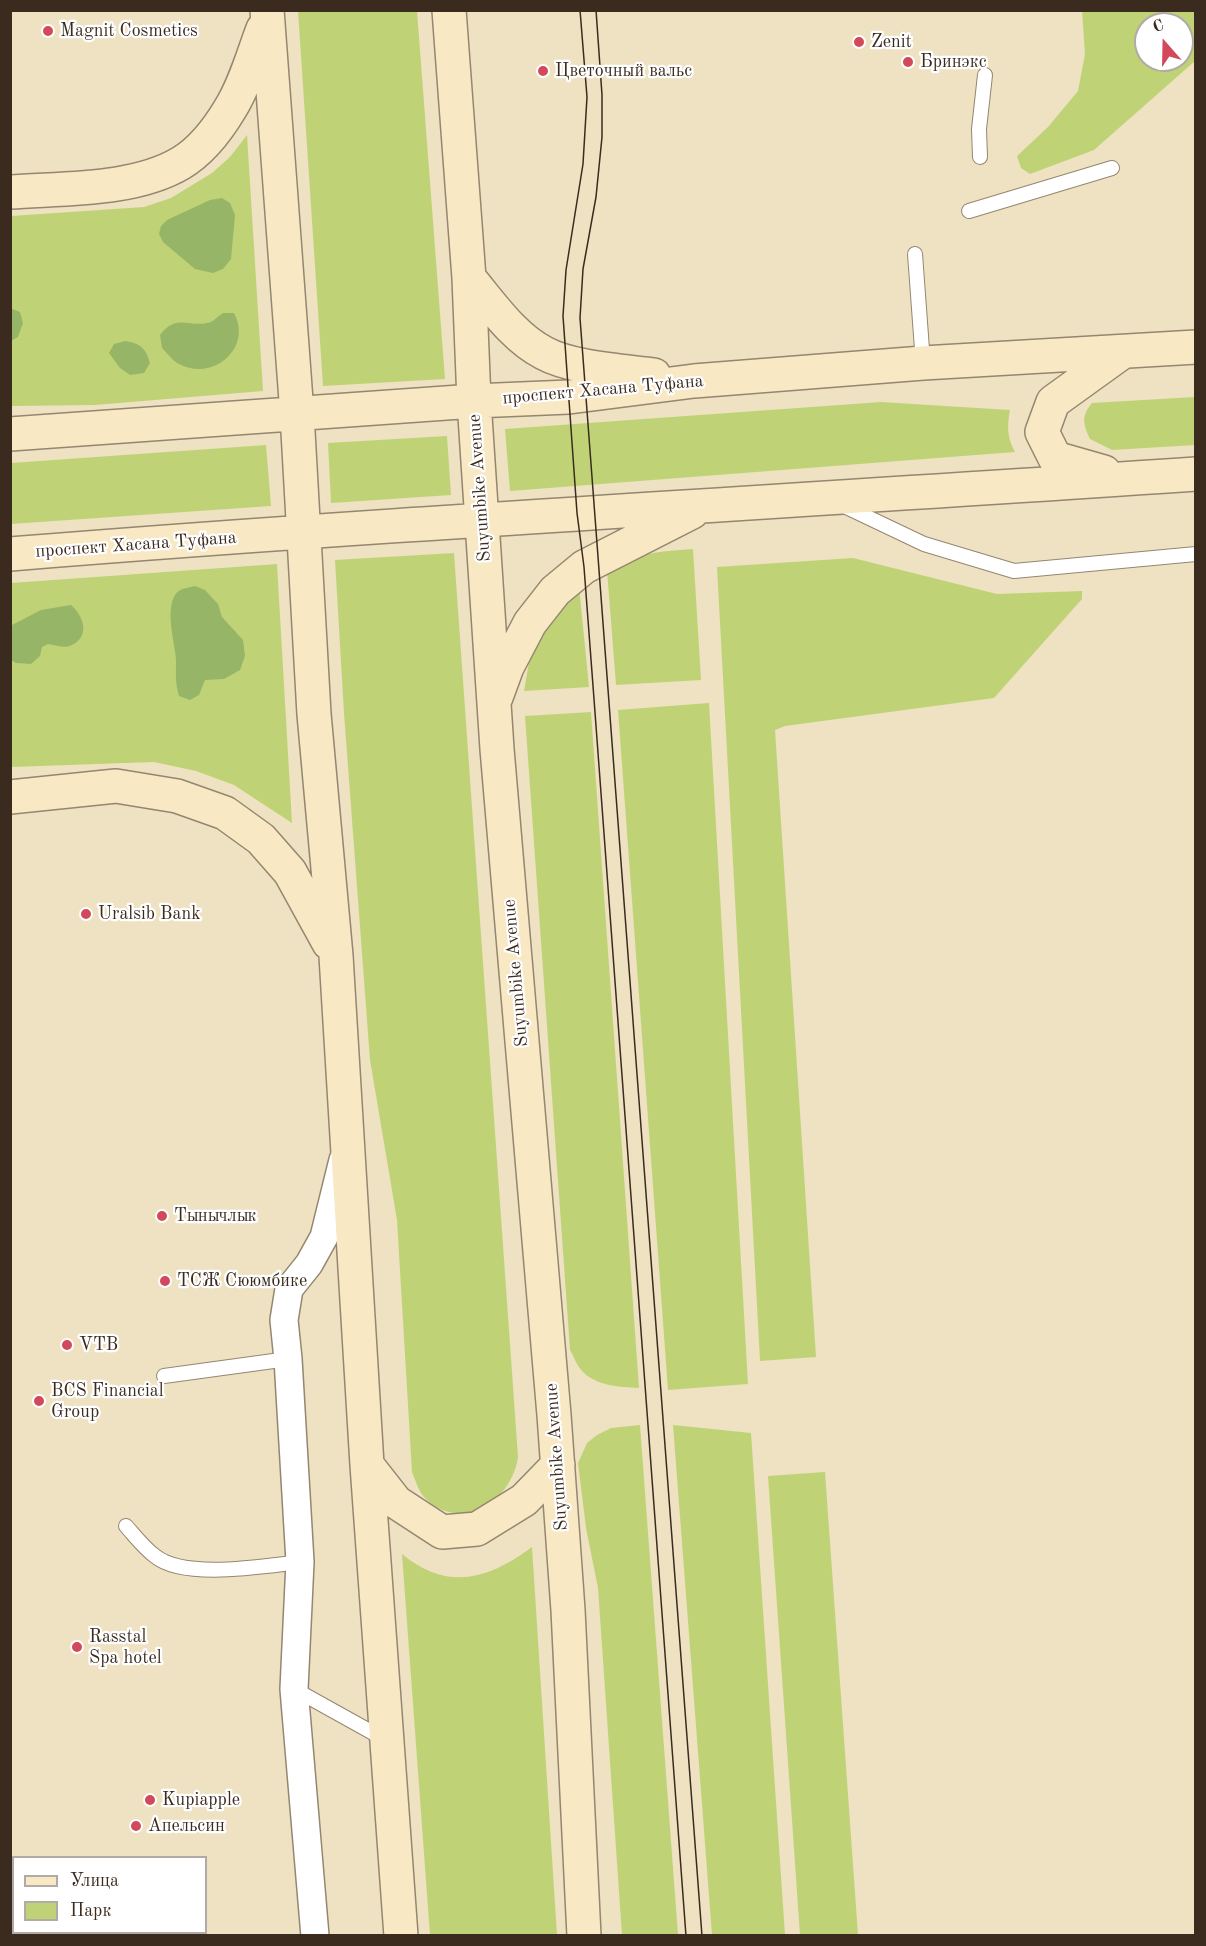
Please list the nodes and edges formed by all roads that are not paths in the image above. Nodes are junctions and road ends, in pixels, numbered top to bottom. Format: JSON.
{"nodes":[{"id":1,"x":449,"y":10,"type":"edge"},
{"id":2,"x":267,"y":15,"type":"edge"},
{"id":3,"x":985,"y":75,"type":"dead end"},
{"id":4,"x":981,"y":157,"type":"dead end"},
{"id":5,"x":1112,"y":168,"type":"dead end"},
{"id":6,"x":10,"y":192,"type":"edge"},
{"id":7,"x":969,"y":212,"type":"dead end"},
{"id":8,"x":915,"y":254,"type":"dead end"},
{"id":9,"x":469,"y":278,"type":"junction"},
{"id":10,"x":1196,"y":347,"type":"edge"},
{"id":11,"x":1120,"y":353,"type":"junction"},
{"id":12,"x":923,"y":363,"type":"junction"},
{"id":13,"x":694,"y":381,"type":"junction"},
{"id":14,"x":474,"y":401,"type":"junction"},
{"id":15,"x":297,"y":414,"type":"junction"},
{"id":16,"x":10,"y":434,"type":"edge"},
{"id":17,"x":1196,"y":474,"type":"edge"},
{"id":18,"x":1127,"y":479,"type":"junction"},
{"id":19,"x":826,"y":498,"type":"junction"},
{"id":20,"x":701,"y":507,"type":"junction"},
{"id":21,"x":482,"y":520,"type":"junction"},
{"id":22,"x":304,"y":532,"type":"junction"},
{"id":23,"x":10,"y":554,"type":"edge"},
{"id":24,"x":1196,"y":554,"type":"edge"},
{"id":25,"x":493,"y":704,"type":"junction"},
{"id":26,"x":10,"y":796,"type":"edge"},
{"id":27,"x":336,"y":956,"type":"junction"},
{"id":28,"x":348,"y":1141,"type":"junction"},
{"id":29,"x":288,"y":1359,"type":"junction"},
{"id":30,"x":164,"y":1376,"type":"dead end"},
{"id":31,"x":367,"y":1465,"type":"junction"},
{"id":32,"x":558,"y":1465,"type":"junction"},
{"id":33,"x":126,"y":1526,"type":"dead end"},
{"id":34,"x":300,"y":1562,"type":"junction"},
{"id":35,"x":294,"y":1689,"type":"junction"},
{"id":36,"x":388,"y":1742,"type":"junction"},
{"id":37,"x":315,"y":1935,"type":"edge"},
{"id":38,"x":401,"y":1935,"type":"edge"},
{"id":39,"x":584,"y":1935,"type":"edge"}],
"edges":[{"from":1,"to":9,"type":"main road","name":"Suyumbike Avenue"},
{"from":2,"to":6,"type":"main road"},
{"from":2,"to":15,"type":"main road"},
{"from":3,"to":4,"type":"lane"},
{"from":5,"to":7,"type":"lane"},
{"from":8,"to":12,"type":"lane"},
{"from":9,"to":13,"type":"main road"},
{"from":9,"to":14,"type":"main road","name":"Suyumbike Avenue"},
{"from":10,"to":11,"type":"main road","name":"проспект Хасана Туфана"},
{"from":11,"to":12,"type":"main road","name":"проспект Хасана Туфана"},
{"from":11,"to":18,"type":"main road"},
{"from":12,"to":13,"type":"main road","name":"проспект Хасана Туфана"},
{"from":13,"to":14,"type":"main road","name":"проспект Хасана Туфана"},
{"from":14,"to":15,"type":"main road","name":"проспект Хасана Туфана"},
{"from":14,"to":21,"type":"main road","name":"Suyumbike Avenue"},
{"from":15,"to":16,"type":"main road","name":"проспект Хасана Туфана"},
{"from":15,"to":22,"type":"main road"},
{"from":17,"to":18,"type":"main road","name":"проспект Хасана Туфана"},
{"from":18,"to":19,"type":"main road","name":"проспект Хасана Туфана"},
{"from":19,"to":20,"type":"main road","name":"проспект Хасана Туфана"},
{"from":19,"to":24,"type":"lane"},
{"from":20,"to":21,"type":"main road","name":"проспект Хасана Туфана"},
{"from":20,"to":25,"type":"main road"},
{"from":21,"to":22,"type":"main road","name":"проспект Хасана Туфана"},
{"from":21,"to":25,"type":"main road","name":"Suyumbike Avenue"},
{"from":22,"to":23,"type":"main road","name":"проспект Хасана Туфана"},
{"from":22,"to":27,"type":"main road"},
{"from":25,"to":32,"type":"main road","name":"Suyumbike Avenue"},
{"from":26,"to":27,"type":"main road"},
{"from":27,"to":28,"type":"main road"},
{"from":28,"to":29,"type":"street"},
{"from":28,"to":31,"type":"main road"},
{"from":29,"to":30,"type":"lane"},
{"from":29,"to":34,"type":"street"},
{"from":31,"to":32,"type":"main road"},
{"from":31,"to":36,"type":"main road"},
{"from":32,"to":39,"type":"main road","name":"Suyumbike Avenue"},
{"from":33,"to":34,"type":"lane"},
{"from":34,"to":35,"type":"street"},
{"from":35,"to":36,"type":"lane"},
{"from":35,"to":37,"type":"street"},
{"from":36,"to":38,"type":"main road"}]}
